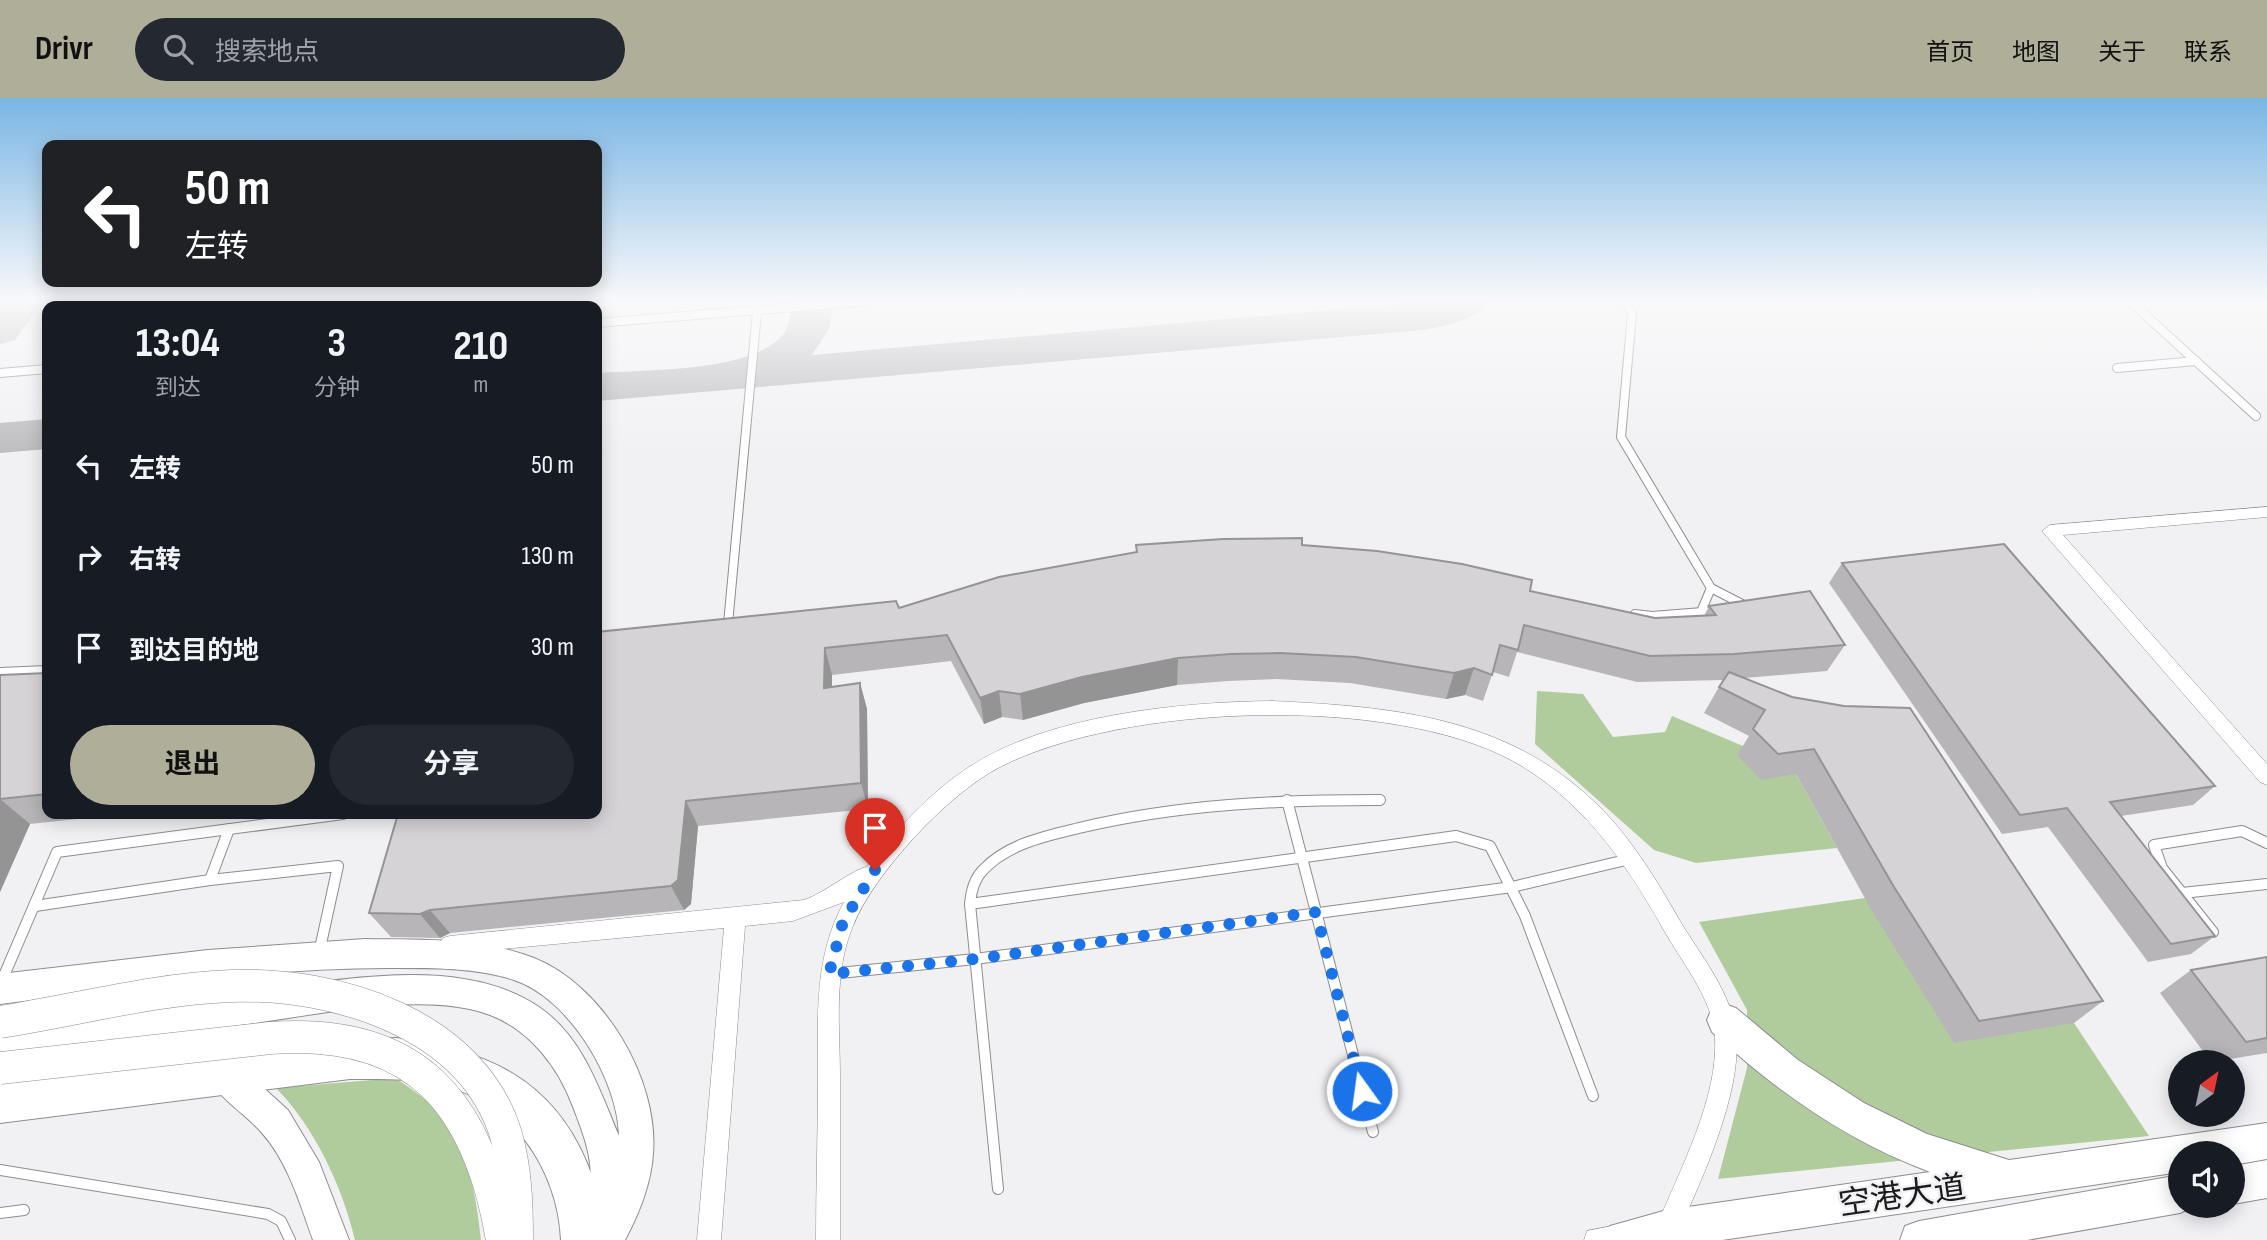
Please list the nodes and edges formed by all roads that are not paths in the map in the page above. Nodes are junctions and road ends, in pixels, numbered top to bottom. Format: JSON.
{"nodes":[{"id":1,"x":753,"y":354,"type":"edge"},
{"id":2,"x":1628,"y":354,"type":"edge"},
{"id":3,"x":2189,"y":354,"type":"edge"},
{"id":4,"x":2196,"y":361,"type":"junction"},
{"id":5,"x":2117,"y":368,"type":"dead end"},
{"id":6,"x":42,"y":369,"type":"edge"},
{"id":7,"x":0,"y":373,"type":"edge"},
{"id":8,"x":2256,"y":416,"type":"dead end"},
{"id":9,"x":2267,"y":512,"type":"edge"},
{"id":10,"x":1711,"y":588,"type":"junction"},
{"id":11,"x":1701,"y":612,"type":"junction"},
{"id":12,"x":1620,"y":613,"type":"edge"},
{"id":13,"x":742,"y":623,"type":"edge"},
{"id":14,"x":714,"y":624,"type":"edge"},
{"id":15,"x":728,"y":624,"type":"junction"},
{"id":16,"x":42,"y":670,"type":"edge"},
{"id":17,"x":0,"y":672,"type":"edge"},
{"id":18,"x":2267,"y":777,"type":"edge"},
{"id":19,"x":1287,"y":800,"type":"junction"},
{"id":20,"x":1380,"y":800,"type":"dead end"},
{"id":21,"x":305,"y":819,"type":"edge"},
{"id":22,"x":229,"y":829,"type":"junction"},
{"id":23,"x":2267,"y":843,"type":"edge"},
{"id":24,"x":888,"y":853,"type":"junction"},
{"id":25,"x":1301,"y":858,"type":"junction"},
{"id":26,"x":1632,"y":859,"type":"junction"},
{"id":27,"x":210,"y":880,"type":"junction"},
{"id":28,"x":2267,"y":884,"type":"edge"},
{"id":29,"x":1512,"y":887,"type":"junction"},
{"id":30,"x":2182,"y":893,"type":"junction"},
{"id":31,"x":970,"y":904,"type":"junction"},
{"id":32,"x":34,"y":906,"type":"junction"},
{"id":33,"x":1316,"y":912,"type":"junction"},
{"id":34,"x":735,"y":918,"type":"junction"},
{"id":35,"x":2213,"y":932,"type":"edge"},
{"id":36,"x":374,"y":953,"type":"junction"},
{"id":37,"x":318,"y":954,"type":"junction"},
{"id":38,"x":975,"y":959,"type":"junction"},
{"id":39,"x":829,"y":974,"type":"junction"},
{"id":40,"x":0,"y":987,"type":"edge"},
{"id":41,"x":1724,"y":1020,"type":"junction"},
{"id":42,"x":0,"y":1022,"type":"edge"},
{"id":43,"x":0,"y":1042,"type":"edge"},
{"id":44,"x":0,"y":1068,"type":"edge"},
{"id":45,"x":224,"y":1074,"type":"junction"},
{"id":46,"x":1593,"y":1096,"type":"dead end"},
{"id":47,"x":0,"y":1102,"type":"edge"},
{"id":48,"x":1373,"y":1132,"type":"dead end"},
{"id":49,"x":2267,"y":1141,"type":"edge"},
{"id":50,"x":2245,"y":1144,"type":"edge"},
{"id":51,"x":2168,"y":1156,"type":"edge"},
{"id":52,"x":0,"y":1170,"type":"edge"},
{"id":53,"x":2016,"y":1178,"type":"junction"},
{"id":54,"x":2267,"y":1179,"type":"edge"},
{"id":55,"x":2245,"y":1183,"type":"edge"},
{"id":56,"x":998,"y":1189,"type":"dead end"},
{"id":57,"x":2168,"y":1196,"type":"edge"},
{"id":58,"x":24,"y":1210,"type":"dead end"},
{"id":59,"x":0,"y":1213,"type":"edge"},
{"id":60,"x":1657,"y":1235,"type":"edge"},
{"id":61,"x":1935,"y":1239,"type":"edge"},
{"id":62,"x":290,"y":1240,"type":"edge"},
{"id":63,"x":331,"y":1240,"type":"edge"},
{"id":64,"x":502,"y":1240,"type":"edge"},
{"id":65,"x":517,"y":1240,"type":"edge"},
{"id":66,"x":584,"y":1240,"type":"edge"},
{"id":67,"x":595,"y":1240,"type":"edge"},
{"id":68,"x":606,"y":1240,"type":"edge"},
{"id":69,"x":709,"y":1240,"type":"edge"},
{"id":70,"x":828,"y":1240,"type":"edge"},
{"id":71,"x":1596,"y":1240,"type":"edge"},
{"id":72,"x":1624,"y":1240,"type":"edge"}],
"edges":[{"from":1,"to":15,"type":"lane"},
{"from":2,"to":10,"type":"lane"},
{"from":3,"to":4,"type":"lane"},
{"from":4,"to":5,"type":"lane"},
{"from":4,"to":8,"type":"lane"},
{"from":6,"to":7,"type":"lane"},
{"from":9,"to":18,"type":"street"},
{"from":10,"to":11,"type":"lane"},
{"from":10,"to":11,"type":"lane"},
{"from":11,"to":12,"type":"lane"},
{"from":13,"to":15,"type":"lane"},
{"from":14,"to":15,"type":"lane"},
{"from":16,"to":17,"type":"lane"},
{"from":19,"to":20,"type":"lane"},
{"from":19,"to":25,"type":"lane"},
{"from":19,"to":31,"type":"lane"},
{"from":21,"to":22,"type":"lane"},
{"from":22,"to":27,"type":"lane"},
{"from":22,"to":32,"type":"lane"},
{"from":23,"to":30,"type":"lane"},
{"from":24,"to":26,"type":"street"},
{"from":24,"to":34,"type":"street"},
{"from":24,"to":39,"type":"street"},
{"from":25,"to":29,"type":"lane"},
{"from":25,"to":31,"type":"lane"},
{"from":25,"to":33,"type":"lane"},
{"from":26,"to":29,"type":"lane"},
{"from":26,"to":41,"type":"street"},
{"from":27,"to":32,"type":"lane"},
{"from":27,"to":37,"type":"lane"},
{"from":28,"to":30,"type":"lane"},
{"from":29,"to":33,"type":"lane"},
{"from":29,"to":46,"type":"lane"},
{"from":30,"to":35,"type":"lane"},
{"from":31,"to":38,"type":"lane"},
{"from":32,"to":40,"type":"lane"},
{"from":33,"to":38,"type":"lane"},
{"from":33,"to":48,"type":"lane"},
{"from":34,"to":36,"type":"street"},
{"from":34,"to":69,"type":"street"},
{"from":36,"to":37,"type":"street"},
{"from":36,"to":68,"type":"street"},
{"from":37,"to":40,"type":"street"},
{"from":38,"to":39,"type":"lane"},
{"from":38,"to":56,"type":"lane"},
{"from":39,"to":70,"type":"street"},
{"from":41,"to":53,"type":"main road"},
{"from":41,"to":60,"type":"street"},
{"from":42,"to":65,"type":"street","bridge":true},
{"from":43,"to":67,"type":"street"},
{"from":44,"to":64,"type":"street","bridge":true},
{"from":45,"to":47,"type":"highway"},
{"from":45,"to":63,"type":"street"},
{"from":45,"to":66,"type":"highway"},
{"from":49,"to":50,"type":"main road"},
{"from":51,"to":53,"type":"main road","name":"空港大道"},
{"from":52,"to":62,"type":"lane"},
{"from":53,"to":60,"type":"main road","name":"空港大道"},
{"from":54,"to":55,"type":"main road"},
{"from":57,"to":61,"type":"main road","name":"空港大道"},
{"from":58,"to":59,"type":"lane"},
{"from":60,"to":71,"type":"street"},
{"from":60,"to":72,"type":"main road","name":"空港大道"}]}
